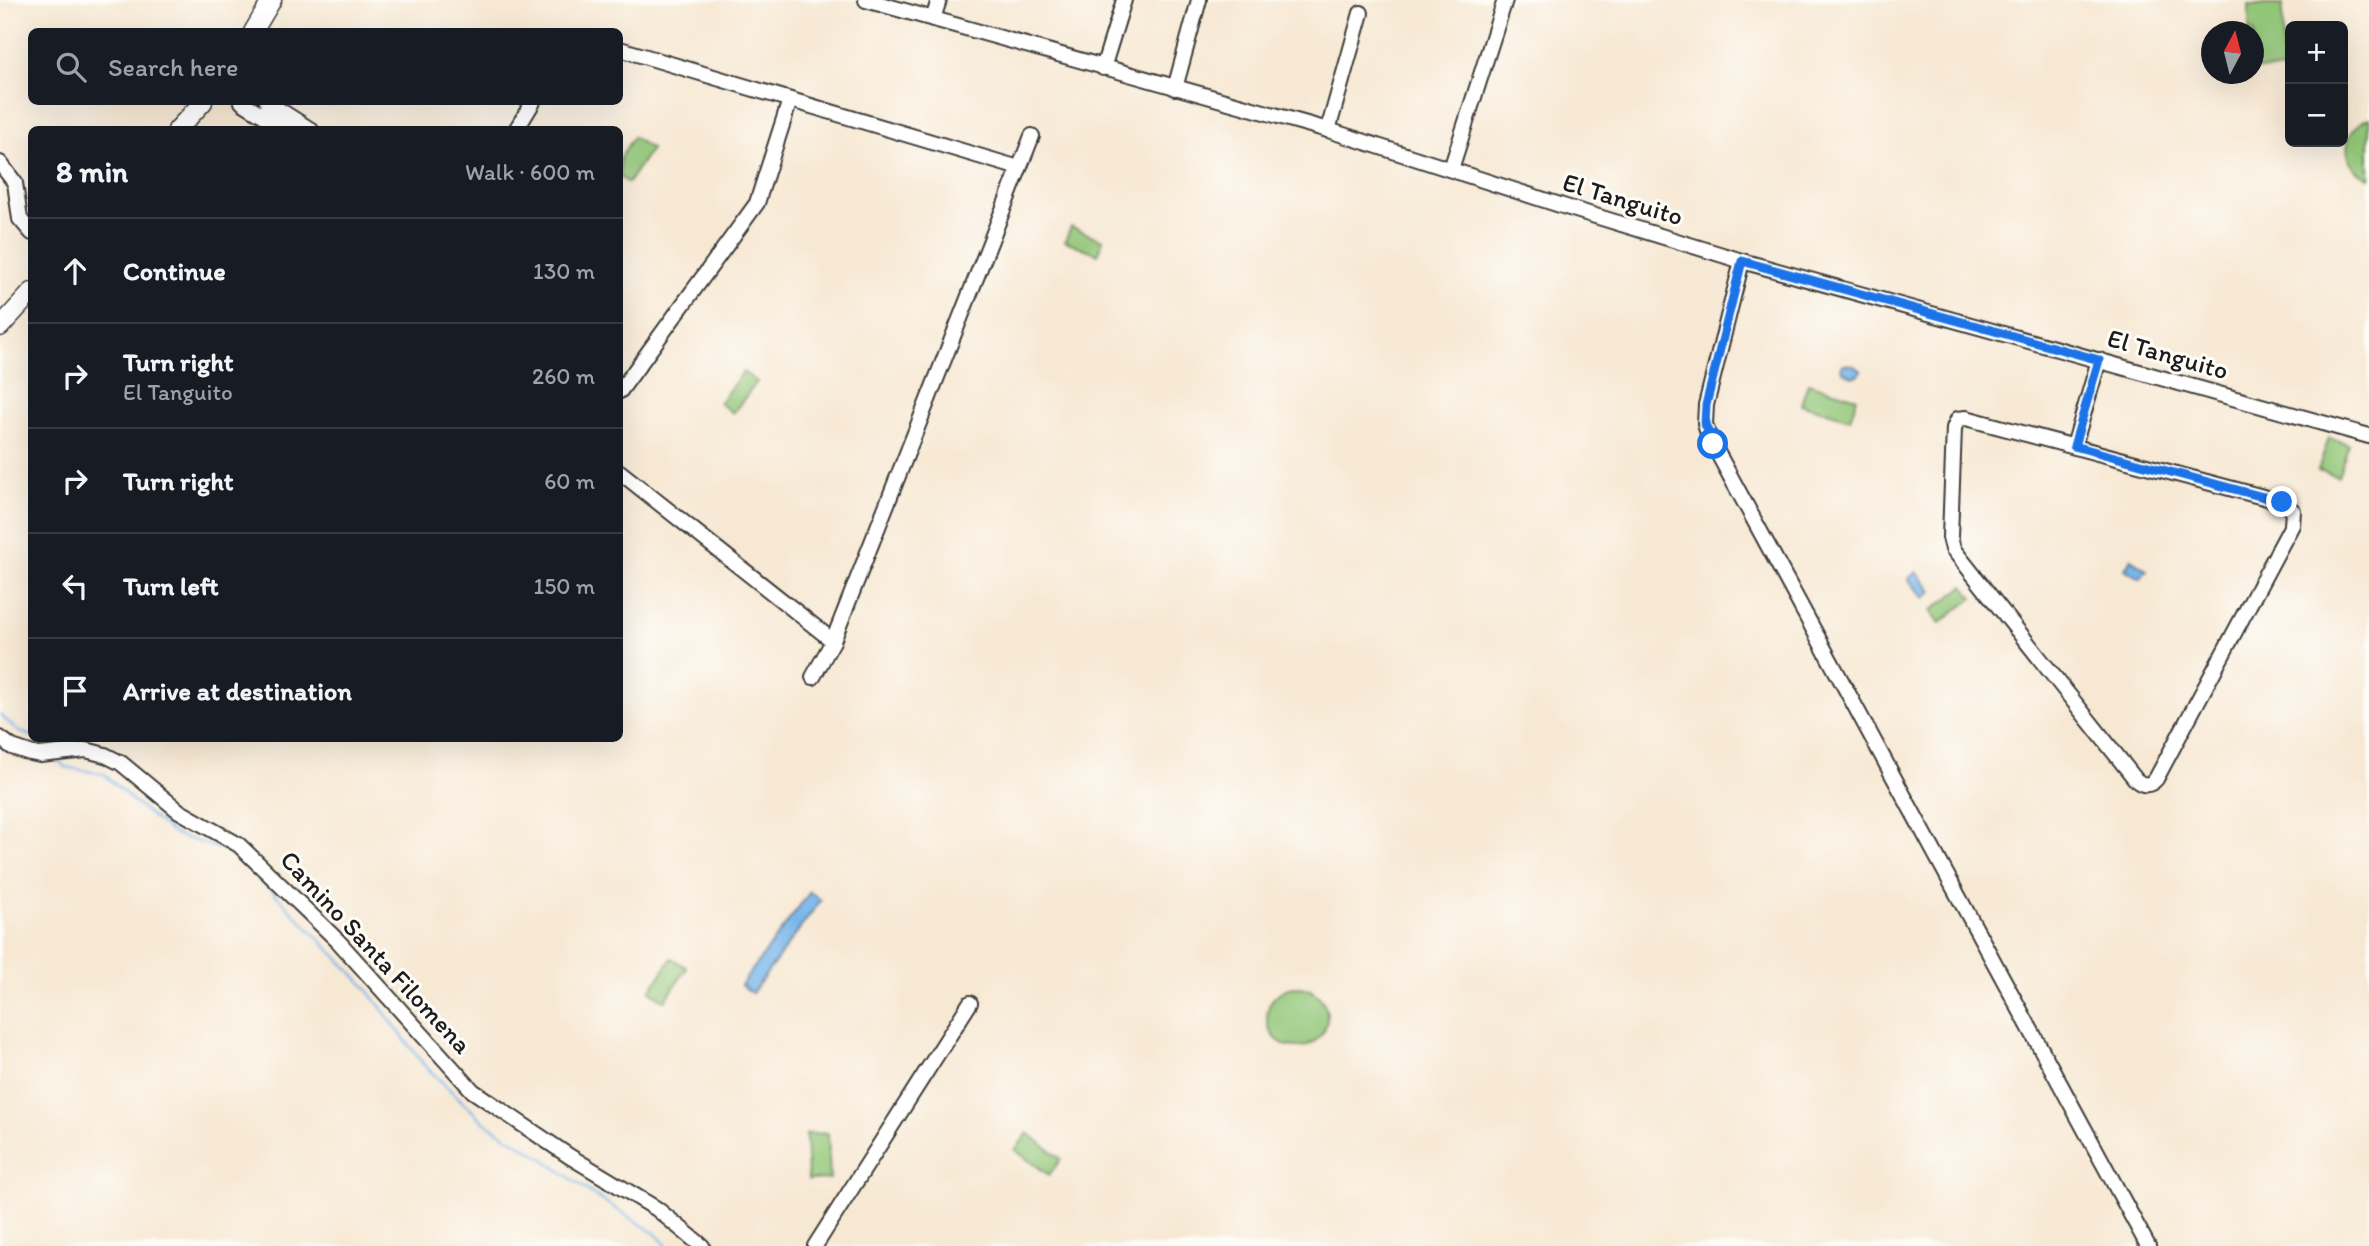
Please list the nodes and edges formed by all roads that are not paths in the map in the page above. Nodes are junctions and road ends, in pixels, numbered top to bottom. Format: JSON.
{"nodes":[{"id":1,"x":272,"y":0,"type":"edge"},
{"id":2,"x":866,"y":0,"type":"edge"},
{"id":3,"x":939,"y":0,"type":"edge"},
{"id":4,"x":1124,"y":0,"type":"edge"},
{"id":5,"x":1199,"y":0,"type":"edge"},
{"id":6,"x":1505,"y":0,"type":"edge"},
{"id":7,"x":1361,"y":13,"type":"dead end"},
{"id":8,"x":933,"y":19,"type":"junction"},
{"id":9,"x":255,"y":28,"type":"edge"},
{"id":10,"x":623,"y":50,"type":"edge"},
{"id":11,"x":1103,"y":68,"type":"junction"},
{"id":12,"x":1175,"y":88,"type":"junction"},
{"id":13,"x":790,"y":100,"type":"junction"},
{"id":14,"x":200,"y":105,"type":"edge"},
{"id":15,"x":247,"y":105,"type":"edge"},
{"id":16,"x":272,"y":105,"type":"edge"},
{"id":17,"x":531,"y":105,"type":"edge"},
{"id":18,"x":181,"y":126,"type":"edge"},
{"id":19,"x":281,"y":126,"type":"edge"},
{"id":20,"x":305,"y":126,"type":"edge"},
{"id":21,"x":518,"y":126,"type":"edge"},
{"id":22,"x":1328,"y":130,"type":"junction"},
{"id":23,"x":1032,"y":136,"type":"dead end"},
{"id":24,"x":0,"y":163,"type":"edge"},
{"id":25,"x":1019,"y":168,"type":"junction"},
{"id":26,"x":1451,"y":169,"type":"junction"},
{"id":27,"x":28,"y":228,"type":"edge"},
{"id":28,"x":1742,"y":261,"type":"junction"},
{"id":29,"x":28,"y":296,"type":"edge"},
{"id":30,"x":0,"y":327,"type":"edge"},
{"id":31,"x":2099,"y":360,"type":"junction"},
{"id":32,"x":623,"y":387,"type":"edge"},
{"id":33,"x":2369,"y":436,"type":"edge"},
{"id":34,"x":2074,"y":446,"type":"junction"},
{"id":35,"x":623,"y":474,"type":"edge"},
{"id":36,"x":832,"y":641,"type":"junction"},
{"id":37,"x":813,"y":677,"type":"dead end"},
{"id":38,"x":0,"y":738,"type":"edge"},
{"id":39,"x":970,"y":1003,"type":"dead end"},
{"id":40,"x":702,"y":1246,"type":"edge"},
{"id":41,"x":815,"y":1246,"type":"edge"},
{"id":42,"x":2148,"y":1246,"type":"edge"}],
"edges":[{"from":1,"to":9,"type":"main road"},
{"from":2,"to":8,"type":"street","name":"El Tanguito"},
{"from":3,"to":8,"type":"street"},
{"from":4,"to":11,"type":"street"},
{"from":5,"to":12,"type":"street"},
{"from":6,"to":26,"type":"street"},
{"from":7,"to":22,"type":"street"},
{"from":8,"to":11,"type":"street","name":"El Tanguito"},
{"from":10,"to":13,"type":"street"},
{"from":11,"to":12,"type":"street","name":"El Tanguito"},
{"from":12,"to":22,"type":"street","name":"El Tanguito"},
{"from":13,"to":25,"type":"street"},
{"from":13,"to":32,"type":"street"},
{"from":14,"to":18,"type":"main road"},
{"from":15,"to":19,"type":"street"},
{"from":16,"to":20,"type":"street"},
{"from":17,"to":21,"type":"street"},
{"from":22,"to":26,"type":"street","name":"El Tanguito"},
{"from":23,"to":25,"type":"street"},
{"from":24,"to":27,"type":"street"},
{"from":25,"to":36,"type":"street"},
{"from":26,"to":28,"type":"street","name":"El Tanguito"},
{"from":28,"to":31,"type":"street","name":"El Tanguito"},
{"from":28,"to":42,"type":"street"},
{"from":29,"to":30,"type":"main road"},
{"from":31,"to":33,"type":"street","name":"El Tanguito"},
{"from":31,"to":34,"type":"street"},
{"from":34,"to":34,"type":"street"},
{"from":35,"to":36,"type":"street"},
{"from":36,"to":37,"type":"street"},
{"from":38,"to":40,"type":"street","name":"Camino Santa Filomena"},
{"from":39,"to":41,"type":"street"}]}
